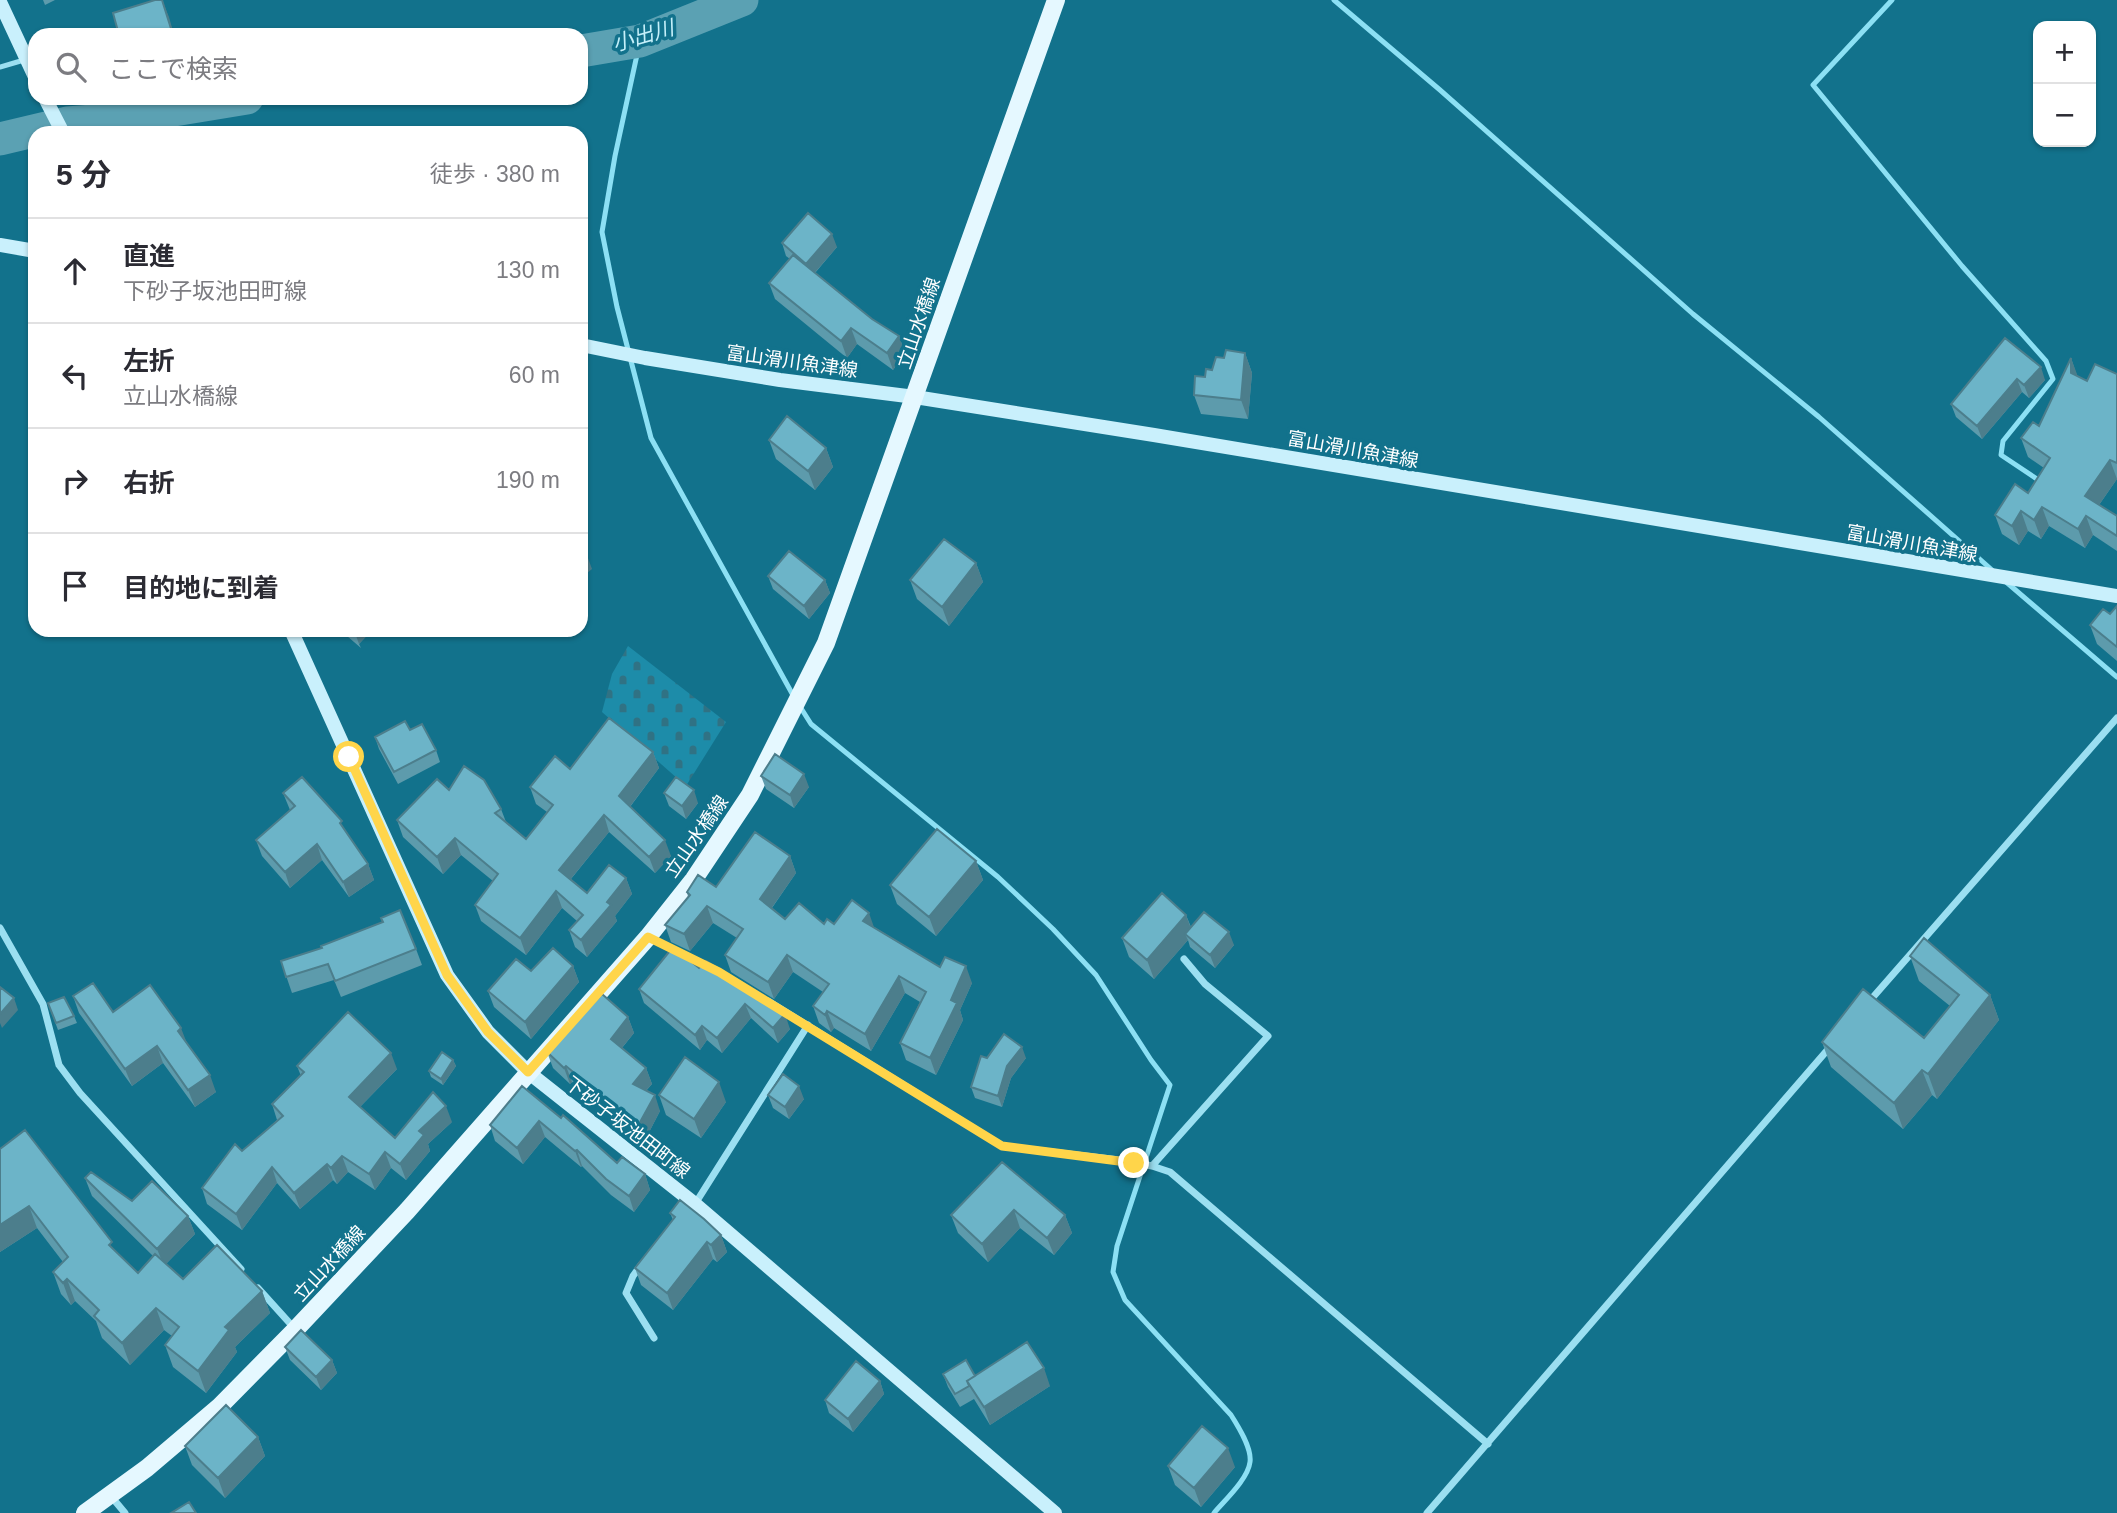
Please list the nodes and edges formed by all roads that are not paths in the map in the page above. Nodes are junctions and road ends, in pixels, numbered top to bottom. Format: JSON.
{"nodes":[{"id":1,"x":1056,"y":0,"type":"edge"},
{"id":2,"x":0,"y":2,"type":"edge"},
{"id":3,"x":26,"y":59,"type":"junction"},
{"id":4,"x":28,"y":63,"type":"edge"},
{"id":5,"x":0,"y":67,"type":"edge"},
{"id":6,"x":49,"y":105,"type":"edge"},
{"id":7,"x":59,"y":126,"type":"edge"},
{"id":8,"x":0,"y":245,"type":"edge"},
{"id":9,"x":28,"y":250,"type":"edge"},
{"id":10,"x":588,"y":346,"type":"edge"},
{"id":11,"x":915,"y":397,"type":"junction"},
{"id":12,"x":2117,"y":596,"type":"edge"},
{"id":13,"x":294,"y":637,"type":"edge"},
{"id":14,"x":2117,"y":718,"type":"edge"},
{"id":15,"x":0,"y":928,"type":"edge"},
{"id":16,"x":648,"y":937,"type":"junction"},
{"id":17,"x":1184,"y":959,"type":"dead end"},
{"id":18,"x":719,"y":972,"type":"edge"},
{"id":19,"x":764,"y":999,"type":"edge"},
{"id":20,"x":1858,"y":1014,"type":"edge"},
{"id":21,"x":808,"y":1025,"type":"junction"},
{"id":22,"x":1831,"y":1045,"type":"edge"},
{"id":23,"x":528,"y":1072,"type":"junction"},
{"id":24,"x":1152,"y":1166,"type":"junction"},
{"id":25,"x":687,"y":1204,"type":"junction"},
{"id":26,"x":649,"y":1254,"type":"edge"},
{"id":27,"x":296,"y":1329,"type":"junction"},
{"id":28,"x":654,"y":1338,"type":"dead end"},
{"id":29,"x":1488,"y":1444,"type":"junction"},
{"id":30,"x":110,"y":1495,"type":"junction"},
{"id":31,"x":85,"y":1513,"type":"edge"},
{"id":32,"x":125,"y":1513,"type":"edge"},
{"id":33,"x":1055,"y":1513,"type":"edge"},
{"id":34,"x":1427,"y":1513,"type":"edge"}],
"edges":[{"from":1,"to":11,"type":"main road","name":"立山水橋線"},
{"from":2,"to":3,"type":"main road"},
{"from":3,"to":4,"type":"main road"},
{"from":3,"to":5,"type":"lane"},
{"from":6,"to":7,"type":"main road"},
{"from":8,"to":9,"type":"main road"},
{"from":10,"to":11,"type":"main road","name":"富山滑川魚津線"},
{"from":11,"to":12,"type":"main road","name":"富山滑川魚津線"},
{"from":11,"to":16,"type":"main road","name":"立山水橋線"},
{"from":13,"to":23,"type":"main road","name":"下砂子坂池田町線"},
{"from":14,"to":20,"type":"street"},
{"from":15,"to":27,"type":"street"},
{"from":16,"to":18,"type":"street"},
{"from":16,"to":23,"type":"main road","name":"立山水橋線"},
{"from":17,"to":24,"type":"street"},
{"from":19,"to":21,"type":"street"},
{"from":21,"to":24,"type":"street"},
{"from":21,"to":25,"type":"street"},
{"from":22,"to":29,"type":"street"},
{"from":23,"to":25,"type":"main road","name":"下砂子坂池田町線"},
{"from":23,"to":27,"type":"main road","name":"立山水橋線"},
{"from":24,"to":29,"type":"street"},
{"from":25,"to":33,"type":"main road","name":"下砂子坂池田町線"},
{"from":26,"to":28,"type":"street"},
{"from":27,"to":30,"type":"main road","name":"立山水橋線"},
{"from":29,"to":34,"type":"street"},
{"from":30,"to":31,"type":"main road","name":"立山水橋線"},
{"from":30,"to":32,"type":"street"}]}
